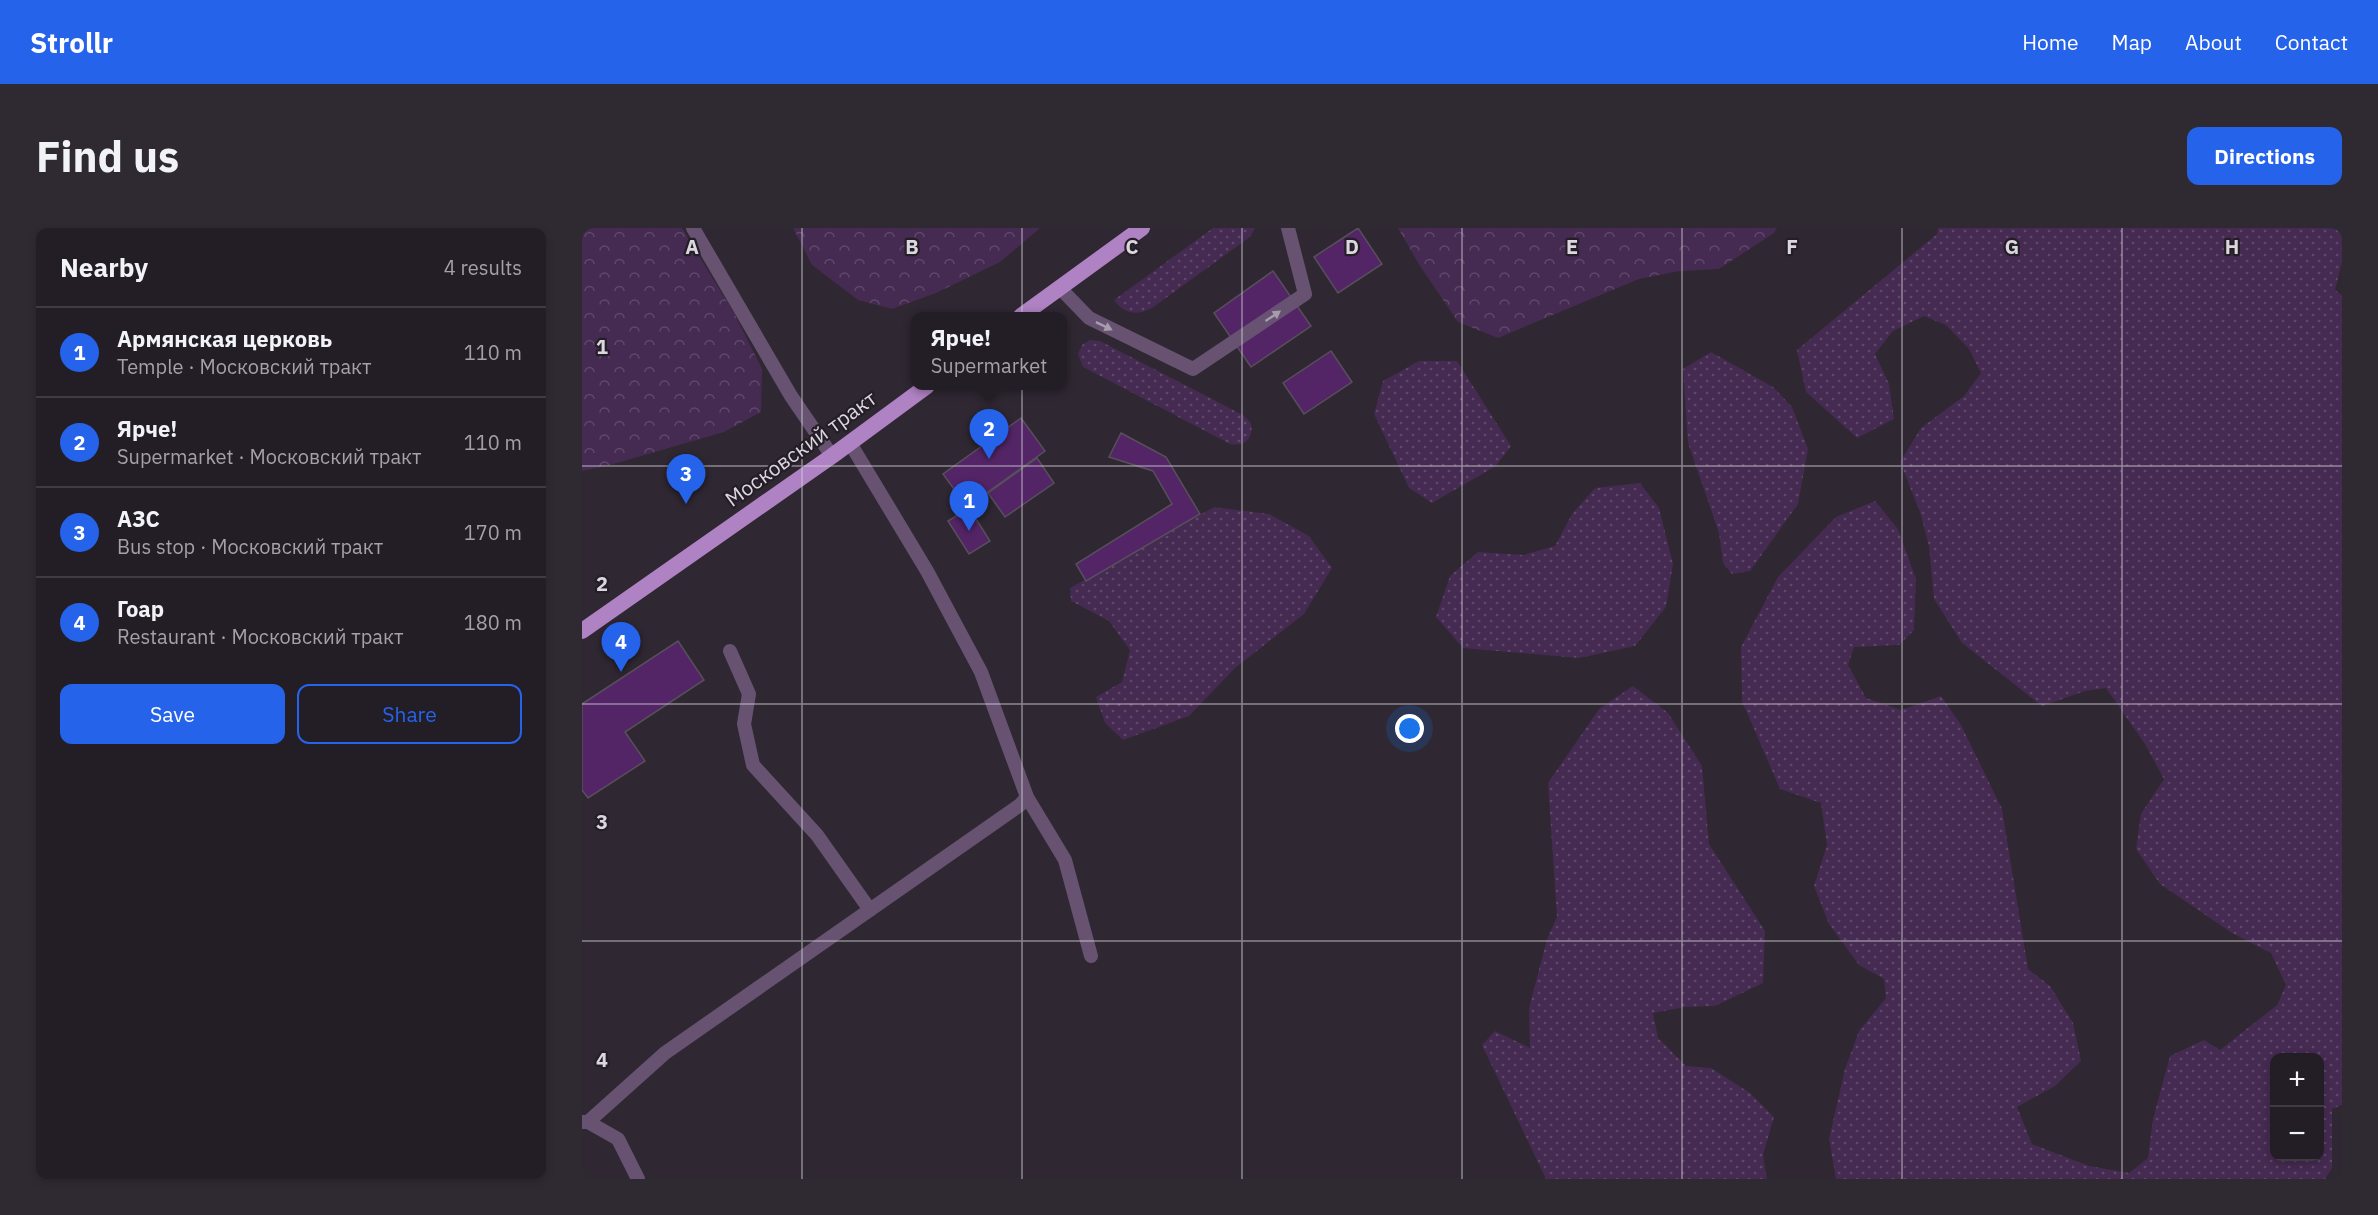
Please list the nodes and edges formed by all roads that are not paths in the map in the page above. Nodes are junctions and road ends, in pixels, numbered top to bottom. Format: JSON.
{"nodes":[{"id":1,"x":693,"y":228,"type":"edge"},
{"id":2,"x":1142,"y":228,"type":"edge"},
{"id":3,"x":1288,"y":228,"type":"edge"},
{"id":4,"x":1060,"y":288,"type":"junction"},
{"id":5,"x":1027,"y":312,"type":"edge"},
{"id":6,"x":922,"y":390,"type":"edge"},
{"id":7,"x":850,"y":443,"type":"junction"},
{"id":8,"x":832,"y":456,"type":"junction"},
{"id":9,"x":582,"y":631,"type":"edge"},
{"id":10,"x":730,"y":651,"type":"dead end"},
{"id":11,"x":1027,"y":797,"type":"junction"},
{"id":12,"x":870,"y":910,"type":"junction"},
{"id":13,"x":1091,"y":956,"type":"dead end"},
{"id":14,"x":585,"y":1122,"type":"edge"},
{"id":15,"x":638,"y":1179,"type":"edge"}],
"edges":[{"from":1,"to":8,"type":"lane"},
{"from":2,"to":4,"type":"highway"},
{"from":4,"to":3,"type":"lane","one_way":true},
{"from":4,"to":5,"type":"highway"},
{"from":6,"to":7,"type":"highway","name":"Московский тракт"},
{"from":7,"to":8,"type":"highway","name":"Московский тракт"},
{"from":7,"to":11,"type":"lane"},
{"from":8,"to":9,"type":"highway","name":"Московский тракт"},
{"from":10,"to":12,"type":"lane"},
{"from":11,"to":12,"type":"lane"},
{"from":11,"to":13,"type":"lane"},
{"from":12,"to":14,"type":"lane"},
{"from":14,"to":15,"type":"lane"}]}
